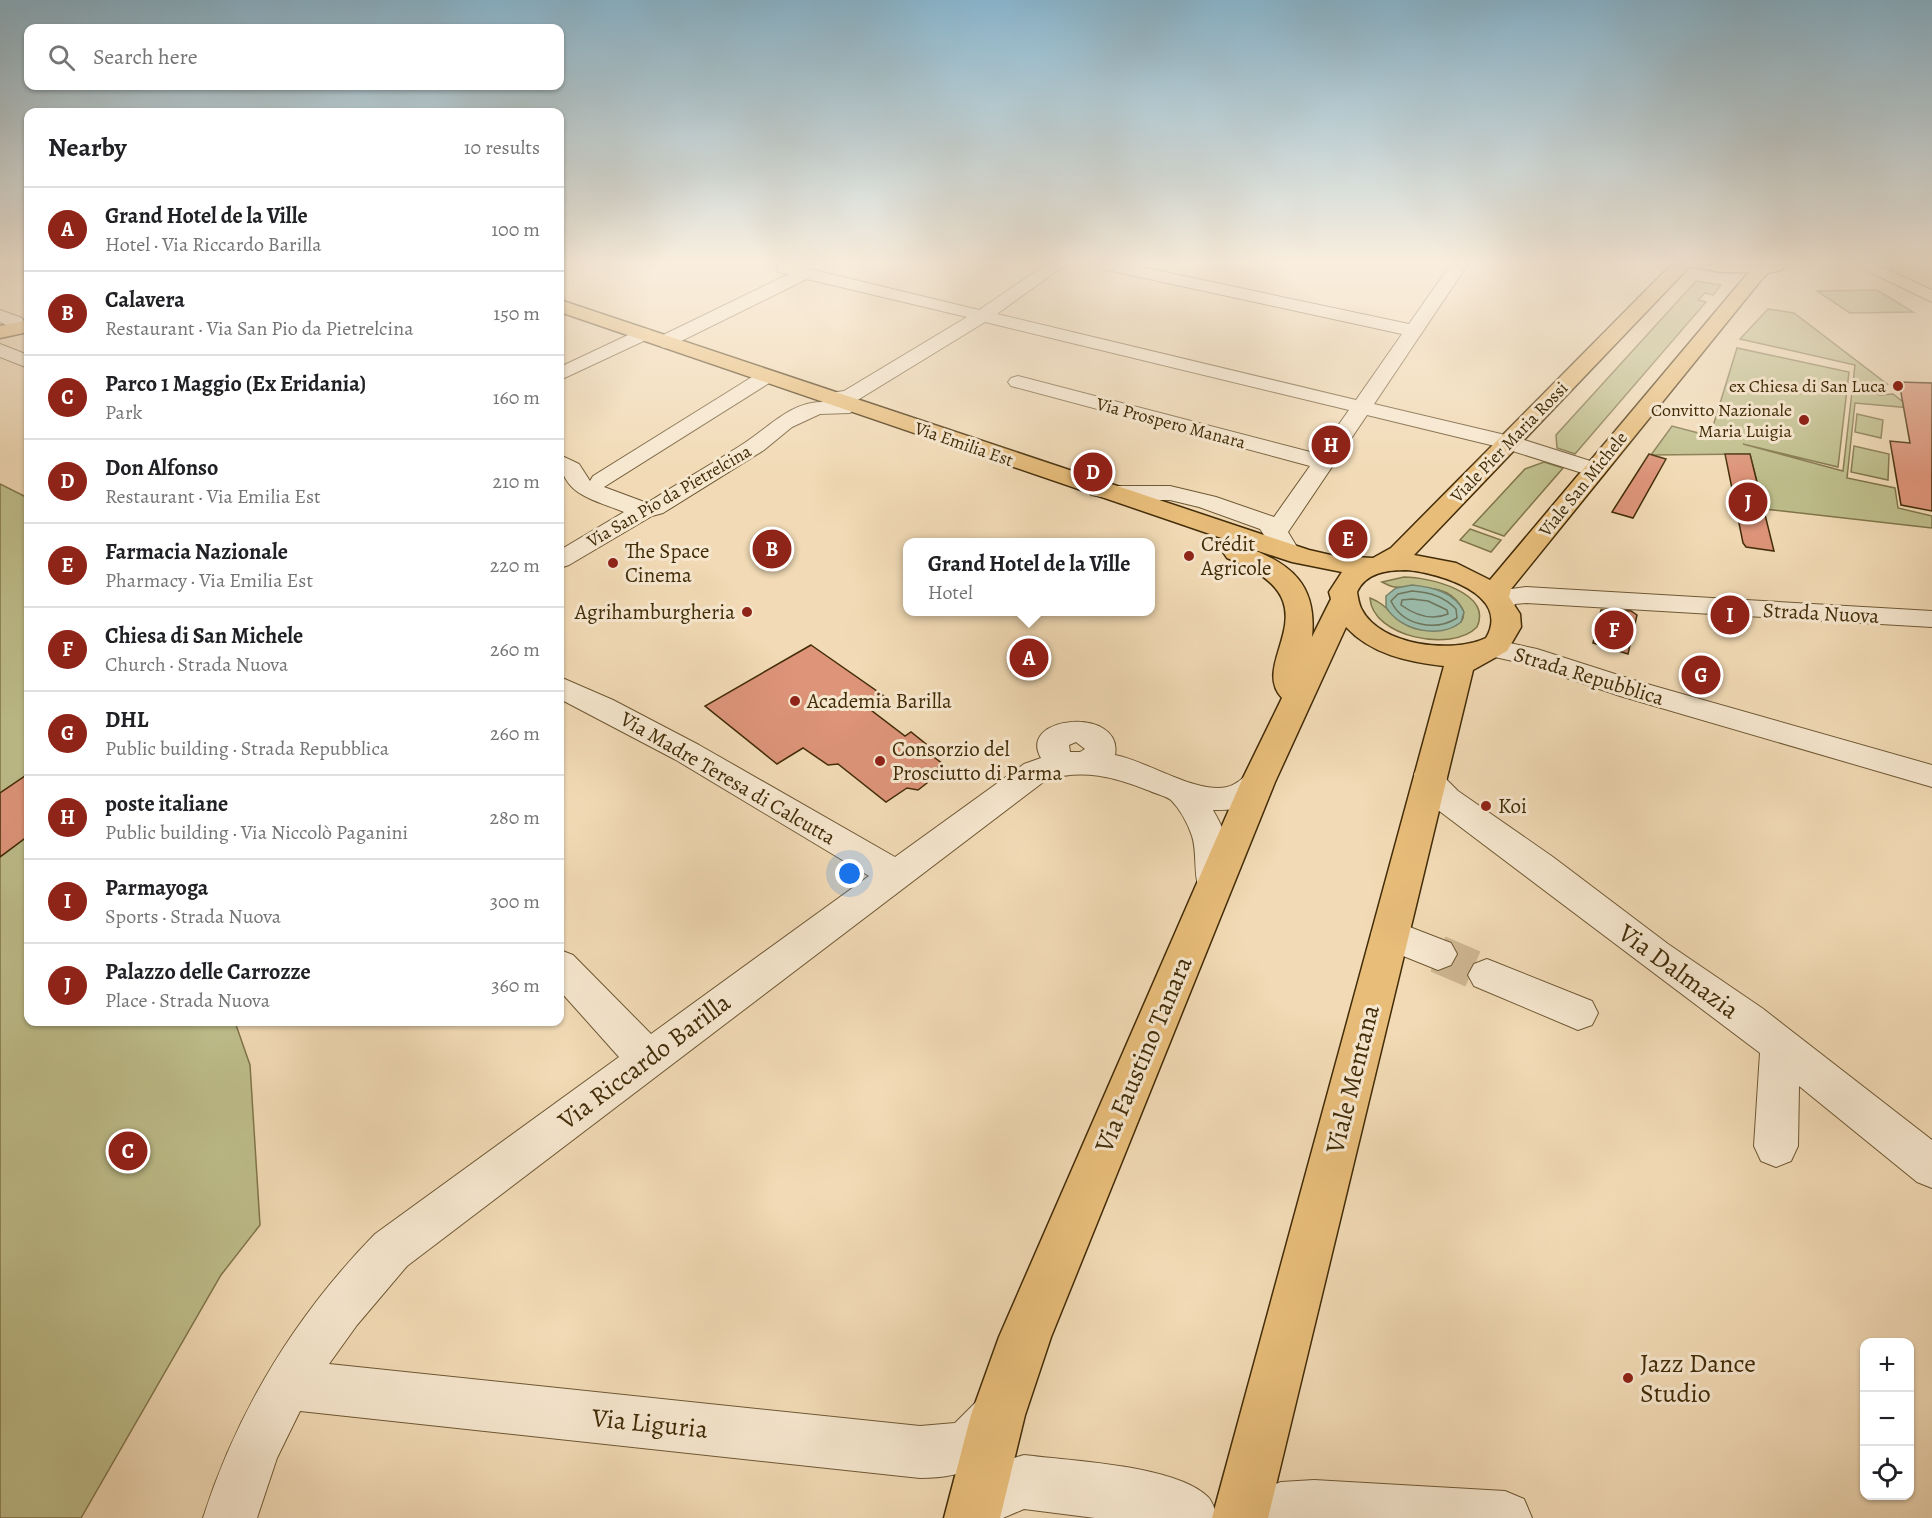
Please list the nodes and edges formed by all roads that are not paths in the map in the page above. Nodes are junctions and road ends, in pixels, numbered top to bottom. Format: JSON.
{"nodes":[{"id":1,"x":638,"y":335,"type":"edge"},
{"id":2,"x":639,"y":335,"type":"edge"},
{"id":3,"x":656,"y":335,"type":"edge"},
{"id":4,"x":951,"y":335,"type":"edge"},
{"id":5,"x":1060,"y":335,"type":"edge"},
{"id":6,"x":1411,"y":335,"type":"edge"},
{"id":7,"x":1606,"y":335,"type":"edge"},
{"id":8,"x":1706,"y":335,"type":"edge"},
{"id":9,"x":648,"y":338,"type":"junction"},
{"id":10,"x":0,"y":350,"type":"edge"},
{"id":11,"x":24,"y":359,"type":"edge"},
{"id":12,"x":24,"y":362,"type":"edge"},
{"id":13,"x":0,"y":371,"type":"edge"},
{"id":14,"x":564,"y":372,"type":"edge"},
{"id":15,"x":763,"y":378,"type":"junction"},
{"id":16,"x":1018,"y":382,"type":"dead end"},
{"id":17,"x":837,"y":404,"type":"junction"},
{"id":18,"x":1363,"y":408,"type":"junction"},
{"id":19,"x":1510,"y":443,"type":"junction"},
{"id":20,"x":1325,"y":463,"type":"junction"},
{"id":21,"x":564,"y":465,"type":"edge"},
{"id":22,"x":1595,"y":470,"type":"junction"},
{"id":23,"x":601,"y":481,"type":"dead end"},
{"id":24,"x":1099,"y":490,"type":"junction"},
{"id":25,"x":643,"y":510,"type":"junction"},
{"id":26,"x":1163,"y":520,"type":"junction"},
{"id":27,"x":1276,"y":532,"type":"junction"},
{"id":28,"x":1301,"y":556,"type":"junction"},
{"id":29,"x":564,"y":558,"type":"edge"},
{"id":30,"x":1378,"y":565,"type":"junction"},
{"id":31,"x":1343,"y":599,"type":"junction"},
{"id":32,"x":1932,"y":619,"type":"edge"},
{"id":33,"x":1495,"y":626,"type":"junction"},
{"id":34,"x":564,"y":689,"type":"edge"},
{"id":35,"x":1292,"y":708,"type":"junction"},
{"id":36,"x":1430,"y":774,"type":"junction"},
{"id":37,"x":1932,"y":776,"type":"edge"},
{"id":38,"x":1258,"y":782,"type":"junction"},
{"id":39,"x":1182,"y":792,"type":"junction"},
{"id":40,"x":895,"y":874,"type":"junction"},
{"id":41,"x":1214,"y":885,"type":"junction"},
{"id":42,"x":1389,"y":934,"type":"junction"},
{"id":43,"x":1438,"y":954,"type":"tunnel mouth"},
{"id":44,"x":564,"y":970,"type":"edge"},
{"id":45,"x":1487,"y":975,"type":"tunnel mouth"},
{"id":46,"x":1578,"y":1013,"type":"dead end"},
{"id":47,"x":1780,"y":1046,"type":"junction"},
{"id":48,"x":647,"y":1058,"type":"junction"},
{"id":49,"x":1776,"y":1146,"type":"dead end"},
{"id":50,"x":1932,"y":1167,"type":"edge"},
{"id":51,"x":287,"y":1384,"type":"junction"},
{"id":52,"x":998,"y":1415,"type":"junction"},
{"id":53,"x":230,"y":1518,"type":"edge"},
{"id":54,"x":972,"y":1518,"type":"edge"},
{"id":55,"x":1191,"y":1518,"type":"edge"},
{"id":56,"x":1240,"y":1518,"type":"edge"},
{"id":57,"x":1254,"y":1518,"type":"edge"},
{"id":58,"x":1505,"y":1518,"type":"edge"}],
"edges":[{"from":1,"to":9,"type":"main road","name":"Via Emilia Est"},
{"from":2,"to":9,"type":"main road","name":"Via Emilia Est"},
{"from":3,"to":9,"type":"street"},
{"from":4,"to":17,"type":"street","name":"Via San Pio da Pietrelcina"},
{"from":5,"to":18,"type":"street"},
{"from":6,"to":18,"type":"street"},
{"from":7,"to":19,"type":"main road","name":"Viale Pier Maria Rossi"},
{"from":8,"to":22,"type":"main road","name":"Viale San Michele"},
{"from":9,"to":14,"type":"street"},
{"from":9,"to":15,"type":"main road","name":"Via Emilia Est"},
{"from":10,"to":11,"type":"street"},
{"from":12,"to":13,"type":"street"},
{"from":15,"to":17,"type":"main road","name":"Via Emilia Est"},
{"from":15,"to":23,"type":"street"},
{"from":16,"to":20,"type":"street","name":"Via Prospero Manara"},
{"from":17,"to":24,"type":"main road","name":"Via Emilia Est"},
{"from":17,"to":25,"type":"street","name":"Via San Pio da Pietrelcina"},
{"from":17,"to":26,"type":"main road","name":"Via Emilia Est"},
{"from":18,"to":19,"type":"street"},
{"from":18,"to":20,"type":"street"},
{"from":19,"to":22,"type":"street"},
{"from":19,"to":30,"type":"main road","name":"Viale Pier Maria Rossi"},
{"from":20,"to":27,"type":"street"},
{"from":21,"to":25,"type":"street"},
{"from":22,"to":33,"type":"main road","name":"Viale San Michele"},
{"from":24,"to":27,"type":"street"},
{"from":24,"to":28,"type":"main road","name":"Via Emilia Est"},
{"from":25,"to":29,"type":"street","name":"Via San Pio da Pietrelcina"},
{"from":26,"to":31,"type":"main road","name":"Via Emilia Est"},
{"from":26,"to":35,"type":"main road"},
{"from":27,"to":28,"type":"street"},
{"from":28,"to":30,"type":"main road","name":"Via Emilia Est"},
{"from":30,"to":31,"type":"main road","name":"Viale Pier Maria Rossi"},
{"from":30,"to":33,"type":"main road","name":"Via Emilia Est"},
{"from":31,"to":33,"type":"main road","name":"Via Emilia Est"},
{"from":31,"to":35,"type":"main road","name":"Via Faustino Tanara"},
{"from":32,"to":33,"type":"street","name":"Strada Nuova"},
{"from":33,"to":36,"type":"main road","name":"Viale Mentana"},
{"from":33,"to":37,"type":"street","name":"Strada Repubblica"},
{"from":34,"to":40,"type":"street","name":"Via Madre Teresa di Calcutta"},
{"from":35,"to":38,"type":"main road","name":"Via Faustino Tanara"},
{"from":36,"to":42,"type":"main road","name":"Viale Mentana"},
{"from":36,"to":47,"type":"street","name":"Via Dalmazia"},
{"from":38,"to":39,"type":"street"},
{"from":38,"to":41,"type":"main road","name":"Via Faustino Tanara"},
{"from":39,"to":40,"type":"street","name":"Via Riccardo Barilla"},
{"from":39,"to":41,"type":"street"},
{"from":40,"to":48,"type":"street","name":"Via Riccardo Barilla"},
{"from":41,"to":52,"type":"main road","name":"Via Faustino Tanara"},
{"from":42,"to":43,"type":"street"},
{"from":42,"to":56,"type":"main road","name":"Viale Mentana"},
{"from":44,"to":48,"type":"street"},
{"from":45,"to":46,"type":"street"},
{"from":47,"to":49,"type":"street"},
{"from":47,"to":50,"type":"street","name":"Via Dalmazia"},
{"from":48,"to":51,"type":"street","name":"Via Riccardo Barilla"},
{"from":51,"to":52,"type":"street","name":"Via Liguria"},
{"from":51,"to":53,"type":"street","name":"Via Riccardo Barilla"},
{"from":52,"to":54,"type":"main road","name":"Via Faustino Tanara"},
{"from":54,"to":55,"type":"street"},
{"from":57,"to":58,"type":"street"}]}
